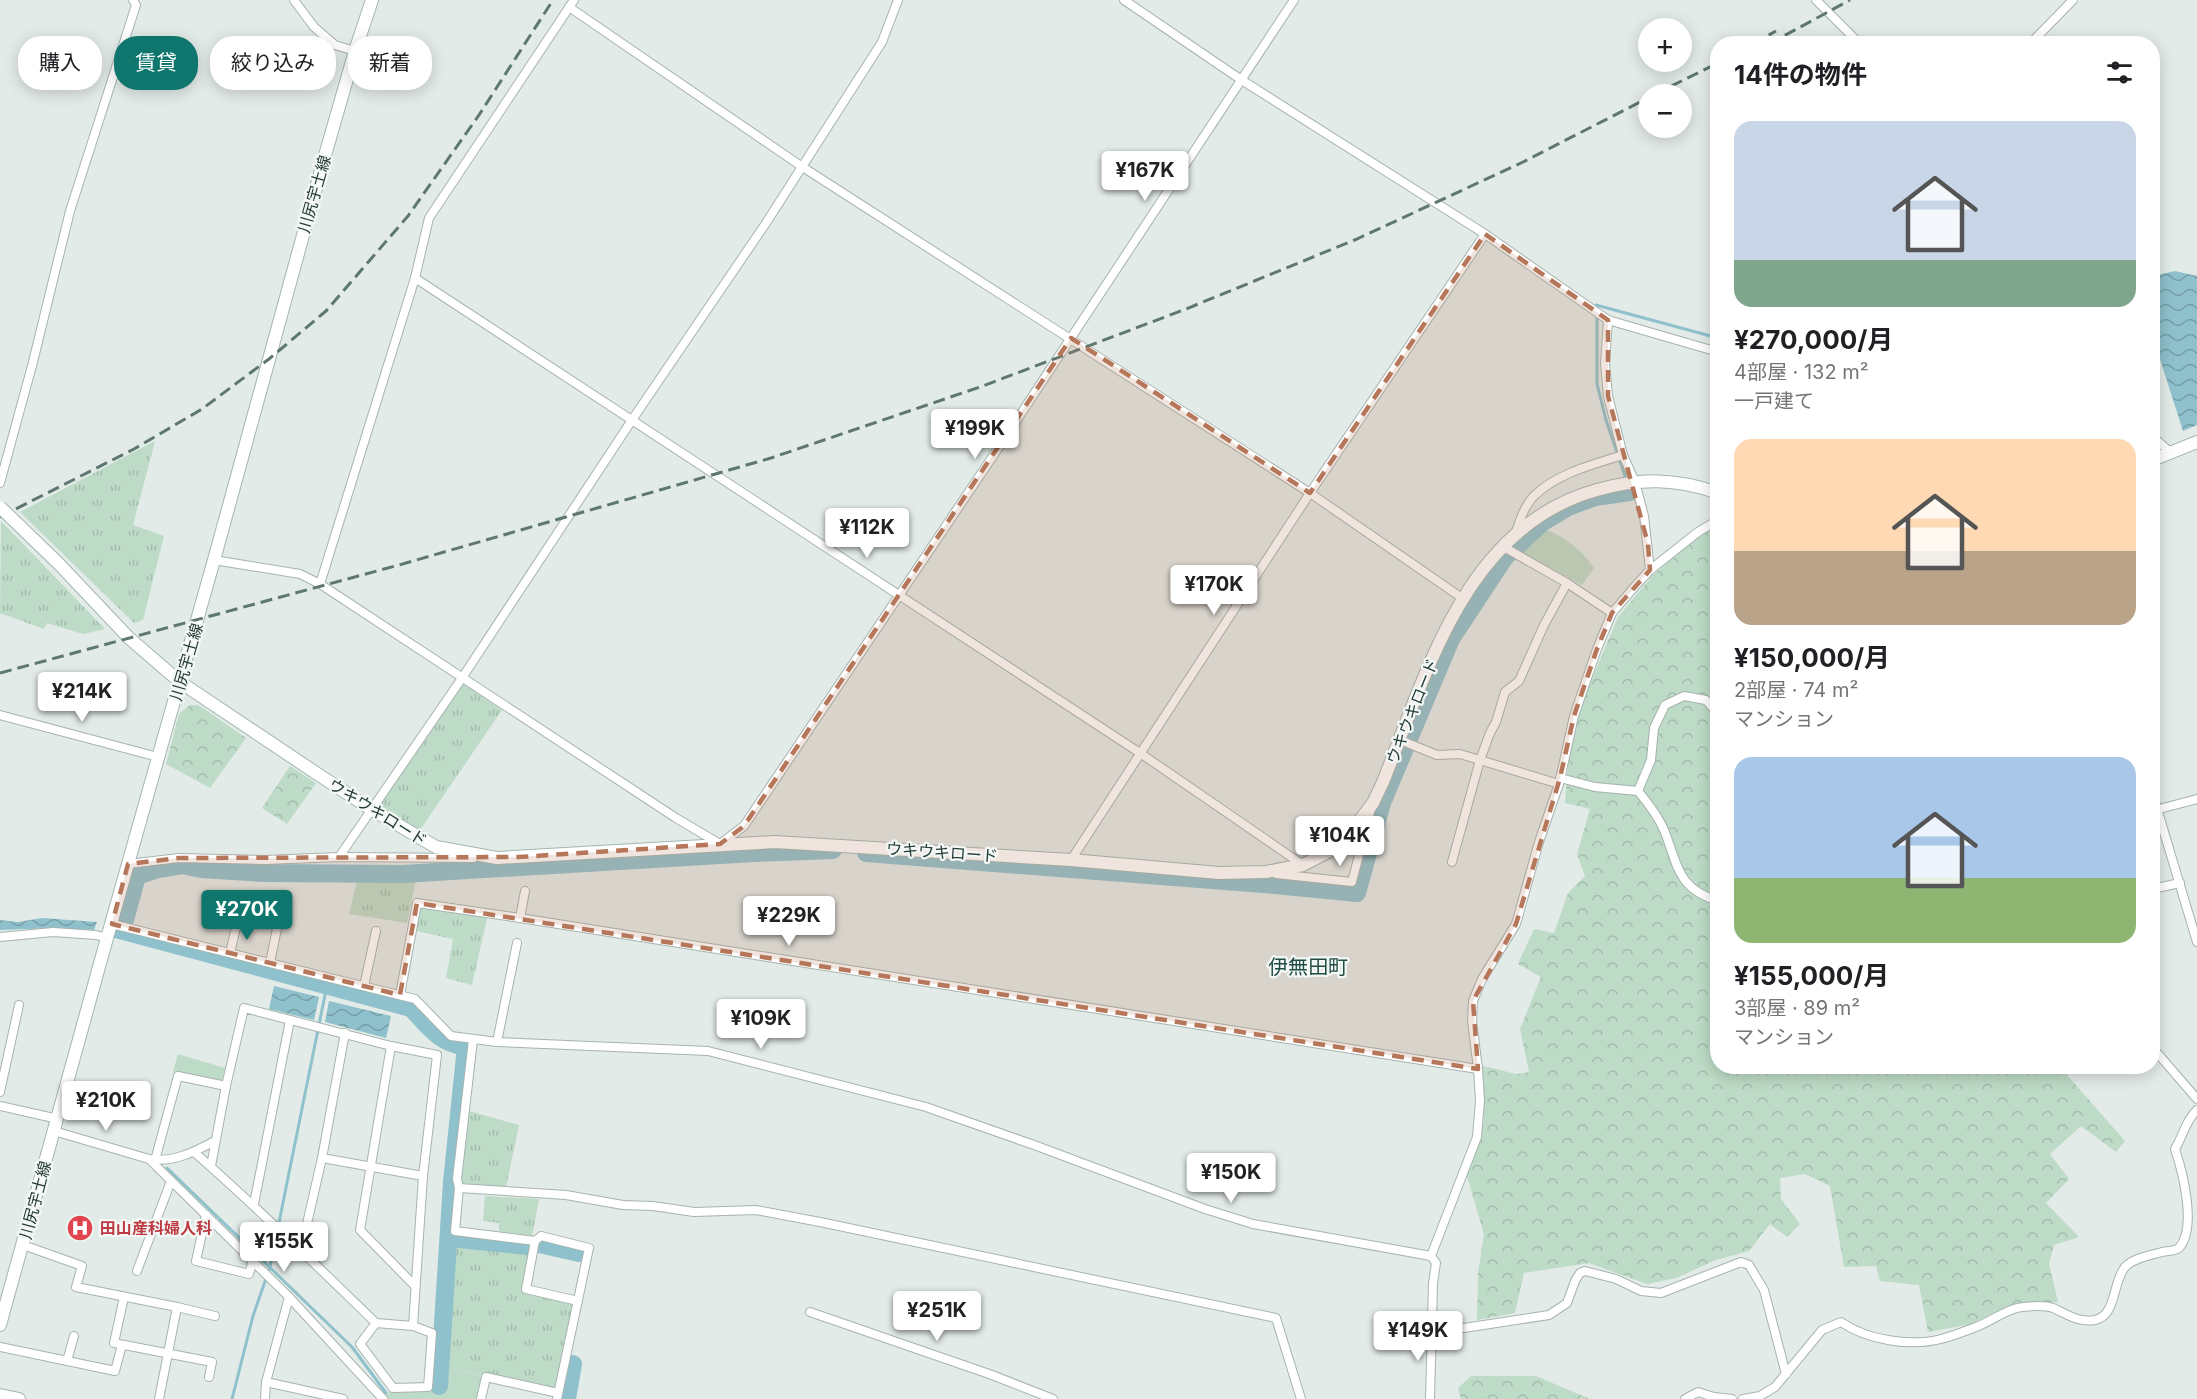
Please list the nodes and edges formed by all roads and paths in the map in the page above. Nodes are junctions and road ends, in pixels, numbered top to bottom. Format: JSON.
{"nodes":[{"id":1,"x":133,"y":0,"type":"edge"},
{"id":2,"x":294,"y":0,"type":"edge"},
{"id":3,"x":372,"y":0,"type":"edge"},
{"id":4,"x":898,"y":0,"type":"edge"},
{"id":5,"x":1124,"y":0,"type":"edge"},
{"id":6,"x":1294,"y":0,"type":"edge"},
{"id":7,"x":1816,"y":0,"type":"edge"},
{"id":8,"x":2073,"y":0,"type":"edge"},
{"id":9,"x":571,"y":4,"type":"edge"},
{"id":10,"x":360,"y":36,"type":"edge"},
{"id":11,"x":1852,"y":36,"type":"edge"},
{"id":12,"x":2038,"y":36,"type":"edge"},
{"id":13,"x":348,"y":49,"type":"edge"},
{"id":14,"x":348,"y":76,"type":"edge"},
{"id":15,"x":1240,"y":79,"type":"junction"},
{"id":16,"x":801,"y":166,"type":"junction"},
{"id":17,"x":1485,"y":234,"type":"junction"},
{"id":18,"x":415,"y":278,"type":"junction"},
{"id":19,"x":1608,"y":320,"type":"junction"},
{"id":20,"x":1071,"y":338,"type":"junction"},
{"id":21,"x":1710,"y":350,"type":"edge"},
{"id":22,"x":632,"y":420,"type":"junction"},
{"id":23,"x":2197,"y":442,"type":"edge"},
{"id":24,"x":2160,"y":443,"type":"edge"},
{"id":25,"x":2171,"y":453,"type":"junction"},
{"id":26,"x":1623,"y":455,"type":"junction"},
{"id":27,"x":2160,"y":457,"type":"edge"},
{"id":28,"x":1635,"y":482,"type":"junction"},
{"id":29,"x":0,"y":483,"type":"edge"},
{"id":30,"x":1710,"y":491,"type":"edge"},
{"id":31,"x":1310,"y":493,"type":"junction"},
{"id":32,"x":0,"y":507,"type":"edge"},
{"id":33,"x":1710,"y":525,"type":"edge"},
{"id":34,"x":1516,"y":532,"type":"junction"},
{"id":35,"x":1502,"y":546,"type":"junction"},
{"id":36,"x":214,"y":560,"type":"junction"},
{"id":37,"x":1650,"y":570,"type":"junction"},
{"id":38,"x":1567,"y":582,"type":"junction"},
{"id":39,"x":320,"y":584,"type":"junction"},
{"id":40,"x":899,"y":596,"type":"junction"},
{"id":41,"x":1462,"y":597,"type":"junction"},
{"id":42,"x":1612,"y":613,"type":"junction"},
{"id":43,"x":462,"y":678,"type":"junction"},
{"id":44,"x":180,"y":682,"type":"junction"},
{"id":45,"x":1710,"y":705,"type":"edge"},
{"id":46,"x":0,"y":715,"type":"edge"},
{"id":47,"x":1400,"y":740,"type":"junction"},
{"id":48,"x":1140,"y":753,"type":"junction"},
{"id":49,"x":158,"y":757,"type":"junction"},
{"id":50,"x":1480,"y":760,"type":"junction"},
{"id":51,"x":1560,"y":781,"type":"junction"},
{"id":52,"x":1638,"y":791,"type":"junction"},
{"id":53,"x":2197,"y":799,"type":"edge"},
{"id":54,"x":1373,"y":803,"type":"junction"},
{"id":55,"x":2160,"y":808,"type":"edge"},
{"id":56,"x":370,"y":809,"type":"junction"},
{"id":57,"x":2160,"y":816,"type":"edge"},
{"id":58,"x":720,"y":844,"type":"junction"},
{"id":59,"x":339,"y":857,"type":"junction"},
{"id":60,"x":497,"y":858,"type":"junction"},
{"id":61,"x":1071,"y":860,"type":"junction"},
{"id":62,"x":1452,"y":861,"type":"dead end"},
{"id":63,"x":128,"y":864,"type":"junction"},
{"id":64,"x":1303,"y":865,"type":"junction"},
{"id":65,"x":1266,"y":873,"type":"junction"},
{"id":66,"x":2180,"y":883,"type":"junction"},
{"id":67,"x":2160,"y":887,"type":"edge"},
{"id":68,"x":525,"y":891,"type":"dead end"},
{"id":69,"x":1710,"y":898,"type":"edge"},
{"id":70,"x":284,"y":899,"type":"dead end"},
{"id":71,"x":520,"y":918,"type":"junction"},
{"id":72,"x":237,"y":922,"type":"dead end"},
{"id":73,"x":112,"y":924,"type":"junction"},
{"id":74,"x":376,"y":932,"type":"dead end"},
{"id":75,"x":0,"y":937,"type":"edge"},
{"id":76,"x":106,"y":938,"type":"junction"},
{"id":77,"x":2197,"y":942,"type":"edge"},
{"id":78,"x":517,"y":943,"type":"dead end"},
{"id":79,"x":230,"y":953,"type":"junction"},
{"id":80,"x":270,"y":963,"type":"junction"},
{"id":81,"x":364,"y":986,"type":"junction"},
{"id":82,"x":400,"y":995,"type":"junction"},
{"id":83,"x":19,"y":1005,"type":"dead end"},
{"id":84,"x":290,"y":1020,"type":"junction"},
{"id":85,"x":345,"y":1033,"type":"junction"},
{"id":86,"x":472,"y":1040,"type":"junction"},
{"id":87,"x":497,"y":1042,"type":"junction"},
{"id":88,"x":391,"y":1046,"type":"junction"},
{"id":89,"x":2160,"y":1056,"type":"edge"},
{"id":90,"x":1478,"y":1069,"type":"junction"},
{"id":91,"x":226,"y":1086,"type":"junction"},
{"id":92,"x":0,"y":1092,"type":"edge"},
{"id":93,"x":2197,"y":1099,"type":"edge"},
{"id":94,"x":0,"y":1106,"type":"edge"},
{"id":95,"x":2197,"y":1110,"type":"edge"},
{"id":96,"x":56,"y":1125,"type":"junction"},
{"id":97,"x":215,"y":1141,"type":"junction"},
{"id":98,"x":194,"y":1152,"type":"junction"},
{"id":99,"x":322,"y":1158,"type":"junction"},
{"id":100,"x":152,"y":1159,"type":"junction"},
{"id":101,"x":210,"y":1166,"type":"junction"},
{"id":102,"x":371,"y":1166,"type":"junction"},
{"id":103,"x":423,"y":1176,"type":"junction"},
{"id":104,"x":171,"y":1181,"type":"junction"},
{"id":105,"x":459,"y":1188,"type":"junction"},
{"id":106,"x":254,"y":1204,"type":"junction"},
{"id":107,"x":206,"y":1215,"type":"junction"},
{"id":108,"x":535,"y":1241,"type":"junction"},
{"id":109,"x":23,"y":1245,"type":"junction"},
{"id":110,"x":301,"y":1250,"type":"junction"},
{"id":111,"x":1431,"y":1256,"type":"junction"},
{"id":112,"x":253,"y":1260,"type":"junction"},
{"id":113,"x":137,"y":1271,"type":"dead end"},
{"id":114,"x":415,"y":1286,"type":"junction"},
{"id":115,"x":124,"y":1297,"type":"junction"},
{"id":116,"x":289,"y":1297,"type":"junction"},
{"id":117,"x":578,"y":1301,"type":"junction"},
{"id":118,"x":177,"y":1307,"type":"junction"},
{"id":119,"x":810,"y":1312,"type":"dead end"},
{"id":120,"x":215,"y":1316,"type":"dead end"},
{"id":121,"x":1,"y":1319,"type":"edge"},
{"id":122,"x":376,"y":1323,"type":"junction"},
{"id":123,"x":1432,"y":1325,"type":"junction"},
{"id":124,"x":413,"y":1326,"type":"junction"},
{"id":125,"x":74,"y":1336,"type":"dead end"},
{"id":126,"x":122,"y":1345,"type":"junction"},
{"id":127,"x":0,"y":1347,"type":"edge"},
{"id":128,"x":168,"y":1353,"type":"junction"},
{"id":129,"x":67,"y":1361,"type":"junction"},
{"id":130,"x":1786,"y":1374,"type":"junction"},
{"id":131,"x":209,"y":1377,"type":"dead end"},
{"id":132,"x":266,"y":1382,"type":"junction"},
{"id":133,"x":0,"y":1395,"type":"edge"},
{"id":134,"x":557,"y":1396,"type":"edge"},
{"id":135,"x":19,"y":1399,"type":"edge"},
{"id":136,"x":159,"y":1399,"type":"edge"},
{"id":137,"x":265,"y":1399,"type":"edge"},
{"id":138,"x":343,"y":1399,"type":"edge"},
{"id":139,"x":383,"y":1399,"type":"edge"},
{"id":140,"x":481,"y":1399,"type":"edge"},
{"id":141,"x":1053,"y":1399,"type":"edge"},
{"id":142,"x":1301,"y":1399,"type":"edge"},
{"id":143,"x":1430,"y":1399,"type":"edge"},
{"id":144,"x":1685,"y":1399,"type":"edge"},
{"id":145,"x":1732,"y":1399,"type":"edge"},
{"id":146,"x":1743,"y":1399,"type":"edge"}],
"edges":[{"from":1,"to":29,"type":"street"},
{"from":2,"to":13,"type":"street"},
{"from":3,"to":10,"type":"street","name":"川尻宇土線"},
{"from":4,"to":16,"type":"street"},
{"from":5,"to":15,"type":"street"},
{"from":6,"to":15,"type":"street"},
{"from":7,"to":11,"type":"street"},
{"from":8,"to":12,"type":"street"},
{"from":9,"to":16,"type":"street"},
{"from":9,"to":18,"type":"street"},
{"from":14,"to":36,"type":"street","name":"川尻宇土線"},
{"from":15,"to":17,"type":"street"},
{"from":15,"to":20,"type":"street"},
{"from":16,"to":20,"type":"street"},
{"from":16,"to":22,"type":"street"},
{"from":17,"to":19,"type":"street"},
{"from":17,"to":31,"type":"street"},
{"from":18,"to":22,"type":"street"},
{"from":18,"to":39,"type":"street"},
{"from":19,"to":21,"type":"street"},
{"from":19,"to":26,"type":"street"},
{"from":20,"to":31,"type":"street"},
{"from":20,"to":40,"type":"street"},
{"from":22,"to":40,"type":"street"},
{"from":22,"to":43,"type":"street"},
{"from":23,"to":25,"type":"street"},
{"from":24,"to":25,"type":"street"},
{"from":25,"to":27,"type":"street"},
{"from":26,"to":28,"type":"street"},
{"from":26,"to":34,"type":"street"},
{"from":28,"to":30,"type":"street","name":"ウキウキロード"},
{"from":28,"to":34,"type":"street","name":"ウキウキロード"},
{"from":28,"to":37,"type":"street"},
{"from":31,"to":41,"type":"street"},
{"from":31,"to":48,"type":"street"},
{"from":32,"to":44,"type":"street","name":"ウキウキロード","bridge":true},
{"from":33,"to":37,"type":"street"},
{"from":34,"to":35,"type":"street","name":"ウキウキロード"},
{"from":35,"to":38,"type":"street"},
{"from":35,"to":41,"type":"street","name":"ウキウキロード"},
{"from":36,"to":39,"type":"street"},
{"from":36,"to":44,"type":"street","name":"川尻宇土線"},
{"from":37,"to":42,"type":"street"},
{"from":38,"to":42,"type":"street"},
{"from":38,"to":50,"type":"street"},
{"from":39,"to":43,"type":"street"},
{"from":40,"to":48,"type":"street"},
{"from":40,"to":58,"type":"street"},
{"from":41,"to":47,"type":"street","name":"ウキウキロード"},
{"from":42,"to":51,"type":"street"},
{"from":43,"to":56,"type":"street"},
{"from":43,"to":58,"type":"street"},
{"from":44,"to":49,"type":"street","name":"川尻宇土線"},
{"from":44,"to":56,"type":"street","name":"ウキウキロード"},
{"from":45,"to":52,"type":"street"},
{"from":46,"to":49,"type":"street"},
{"from":47,"to":50,"type":"street"},
{"from":47,"to":54,"type":"street","name":"ウキウキロード"},
{"from":48,"to":61,"type":"street"},
{"from":48,"to":64,"type":"street"},
{"from":49,"to":63,"type":"street","name":"川尻宇土線"},
{"from":50,"to":51,"type":"street"},
{"from":50,"to":62,"type":"street"},
{"from":51,"to":52,"type":"street"},
{"from":51,"to":90,"type":"street"},
{"from":52,"to":69,"type":"street"},
{"from":53,"to":55,"type":"street"},
{"from":54,"to":64,"type":"street","name":"ウキウキロード"},
{"from":54,"to":65,"type":"street"},
{"from":56,"to":59,"type":"street"},
{"from":56,"to":60,"type":"street","name":"ウキウキロード"},
{"from":57,"to":66,"type":"street"},
{"from":58,"to":60,"type":"street","name":"ウキウキロード"},
{"from":58,"to":61,"type":"street","name":"ウキウキロード"},
{"from":59,"to":60,"type":"street"},
{"from":59,"to":63,"type":"street"},
{"from":61,"to":65,"type":"street","name":"ウキウキロード"},
{"from":63,"to":73,"type":"street","name":"川尻宇土線"},
{"from":64,"to":65,"type":"street","name":"ウキウキロード"},
{"from":66,"to":67,"type":"street"},
{"from":66,"to":77,"type":"street"},
{"from":68,"to":71,"type":"street"},
{"from":70,"to":80,"type":"street"},
{"from":71,"to":82,"type":"street"},
{"from":71,"to":90,"type":"street"},
{"from":72,"to":79,"type":"street"},
{"from":73,"to":76,"type":"street","name":"川尻宇土線"},
{"from":73,"to":79,"type":"street"},
{"from":74,"to":81,"type":"street"},
{"from":75,"to":76,"type":"street"},
{"from":76,"to":96,"type":"street","name":"川尻宇土線"},
{"from":78,"to":87,"type":"street"},
{"from":79,"to":80,"type":"street"},
{"from":80,"to":81,"type":"street"},
{"from":81,"to":82,"type":"street"},
{"from":82,"to":86,"type":"street"},
{"from":83,"to":92,"type":"street"},
{"from":84,"to":85,"type":"street"},
{"from":84,"to":91,"type":"street"},
{"from":84,"to":106,"type":"street"},
{"from":85,"to":88,"type":"street"},
{"from":85,"to":99,"type":"street"},
{"from":86,"to":87,"type":"street"},
{"from":86,"to":105,"type":"street"},
{"from":87,"to":111,"type":"street"},
{"from":88,"to":102,"type":"street"},
{"from":88,"to":103,"type":"street"},
{"from":89,"to":93,"type":"street"},
{"from":90,"to":111,"type":"street"},
{"from":91,"to":97,"type":"street"},
{"from":91,"to":100,"type":"street"},
{"from":94,"to":96,"type":"street"},
{"from":95,"to":130,"type":"street"},
{"from":96,"to":100,"type":"street"},
{"from":96,"to":109,"type":"street","name":"川尻宇土線"},
{"from":97,"to":98,"type":"street"},
{"from":97,"to":101,"type":"street"},
{"from":98,"to":100,"type":"street"},
{"from":98,"to":101,"type":"street"},
{"from":99,"to":102,"type":"street"},
{"from":99,"to":110,"type":"street"},
{"from":100,"to":104,"type":"street"},
{"from":101,"to":106,"type":"street"},
{"from":102,"to":103,"type":"street"},
{"from":102,"to":114,"type":"street"},
{"from":103,"to":114,"type":"street"},
{"from":104,"to":107,"type":"street"},
{"from":104,"to":113,"type":"street"},
{"from":105,"to":108,"type":"street"},
{"from":105,"to":142,"type":"street"},
{"from":106,"to":110,"type":"street"},
{"from":107,"to":112,"type":"street"},
{"from":107,"to":112,"type":"street"},
{"from":108,"to":117,"type":"street"},
{"from":108,"to":117,"type":"street"},
{"from":109,"to":115,"type":"street"},
{"from":109,"to":121,"type":"street","name":"川尻宇土線"},
{"from":110,"to":122,"type":"street"},
{"from":111,"to":123,"type":"street"},
{"from":112,"to":116,"type":"street"},
{"from":114,"to":124,"type":"street"},
{"from":115,"to":118,"type":"street"},
{"from":115,"to":126,"type":"street"},
{"from":116,"to":132,"type":"street"},
{"from":116,"to":139,"type":"street"},
{"from":117,"to":134,"type":"street"},
{"from":118,"to":120,"type":"street"},
{"from":118,"to":128,"type":"street"},
{"from":119,"to":141,"type":"street"},
{"from":122,"to":124,"type":"street"},
{"from":122,"to":124,"type":"street"},
{"from":123,"to":130,"type":"street"},
{"from":123,"to":143,"type":"street"},
{"from":125,"to":129,"type":"street"},
{"from":126,"to":128,"type":"street"},
{"from":126,"to":129,"type":"street"},
{"from":127,"to":129,"type":"street"},
{"from":128,"to":131,"type":"street"},
{"from":128,"to":136,"type":"street"},
{"from":130,"to":146,"type":"street"},
{"from":132,"to":137,"type":"street"},
{"from":132,"to":138,"type":"street"},
{"from":133,"to":135,"type":"street"},
{"from":134,"to":140,"type":"street"},
{"from":144,"to":145,"type":"street"}]}
